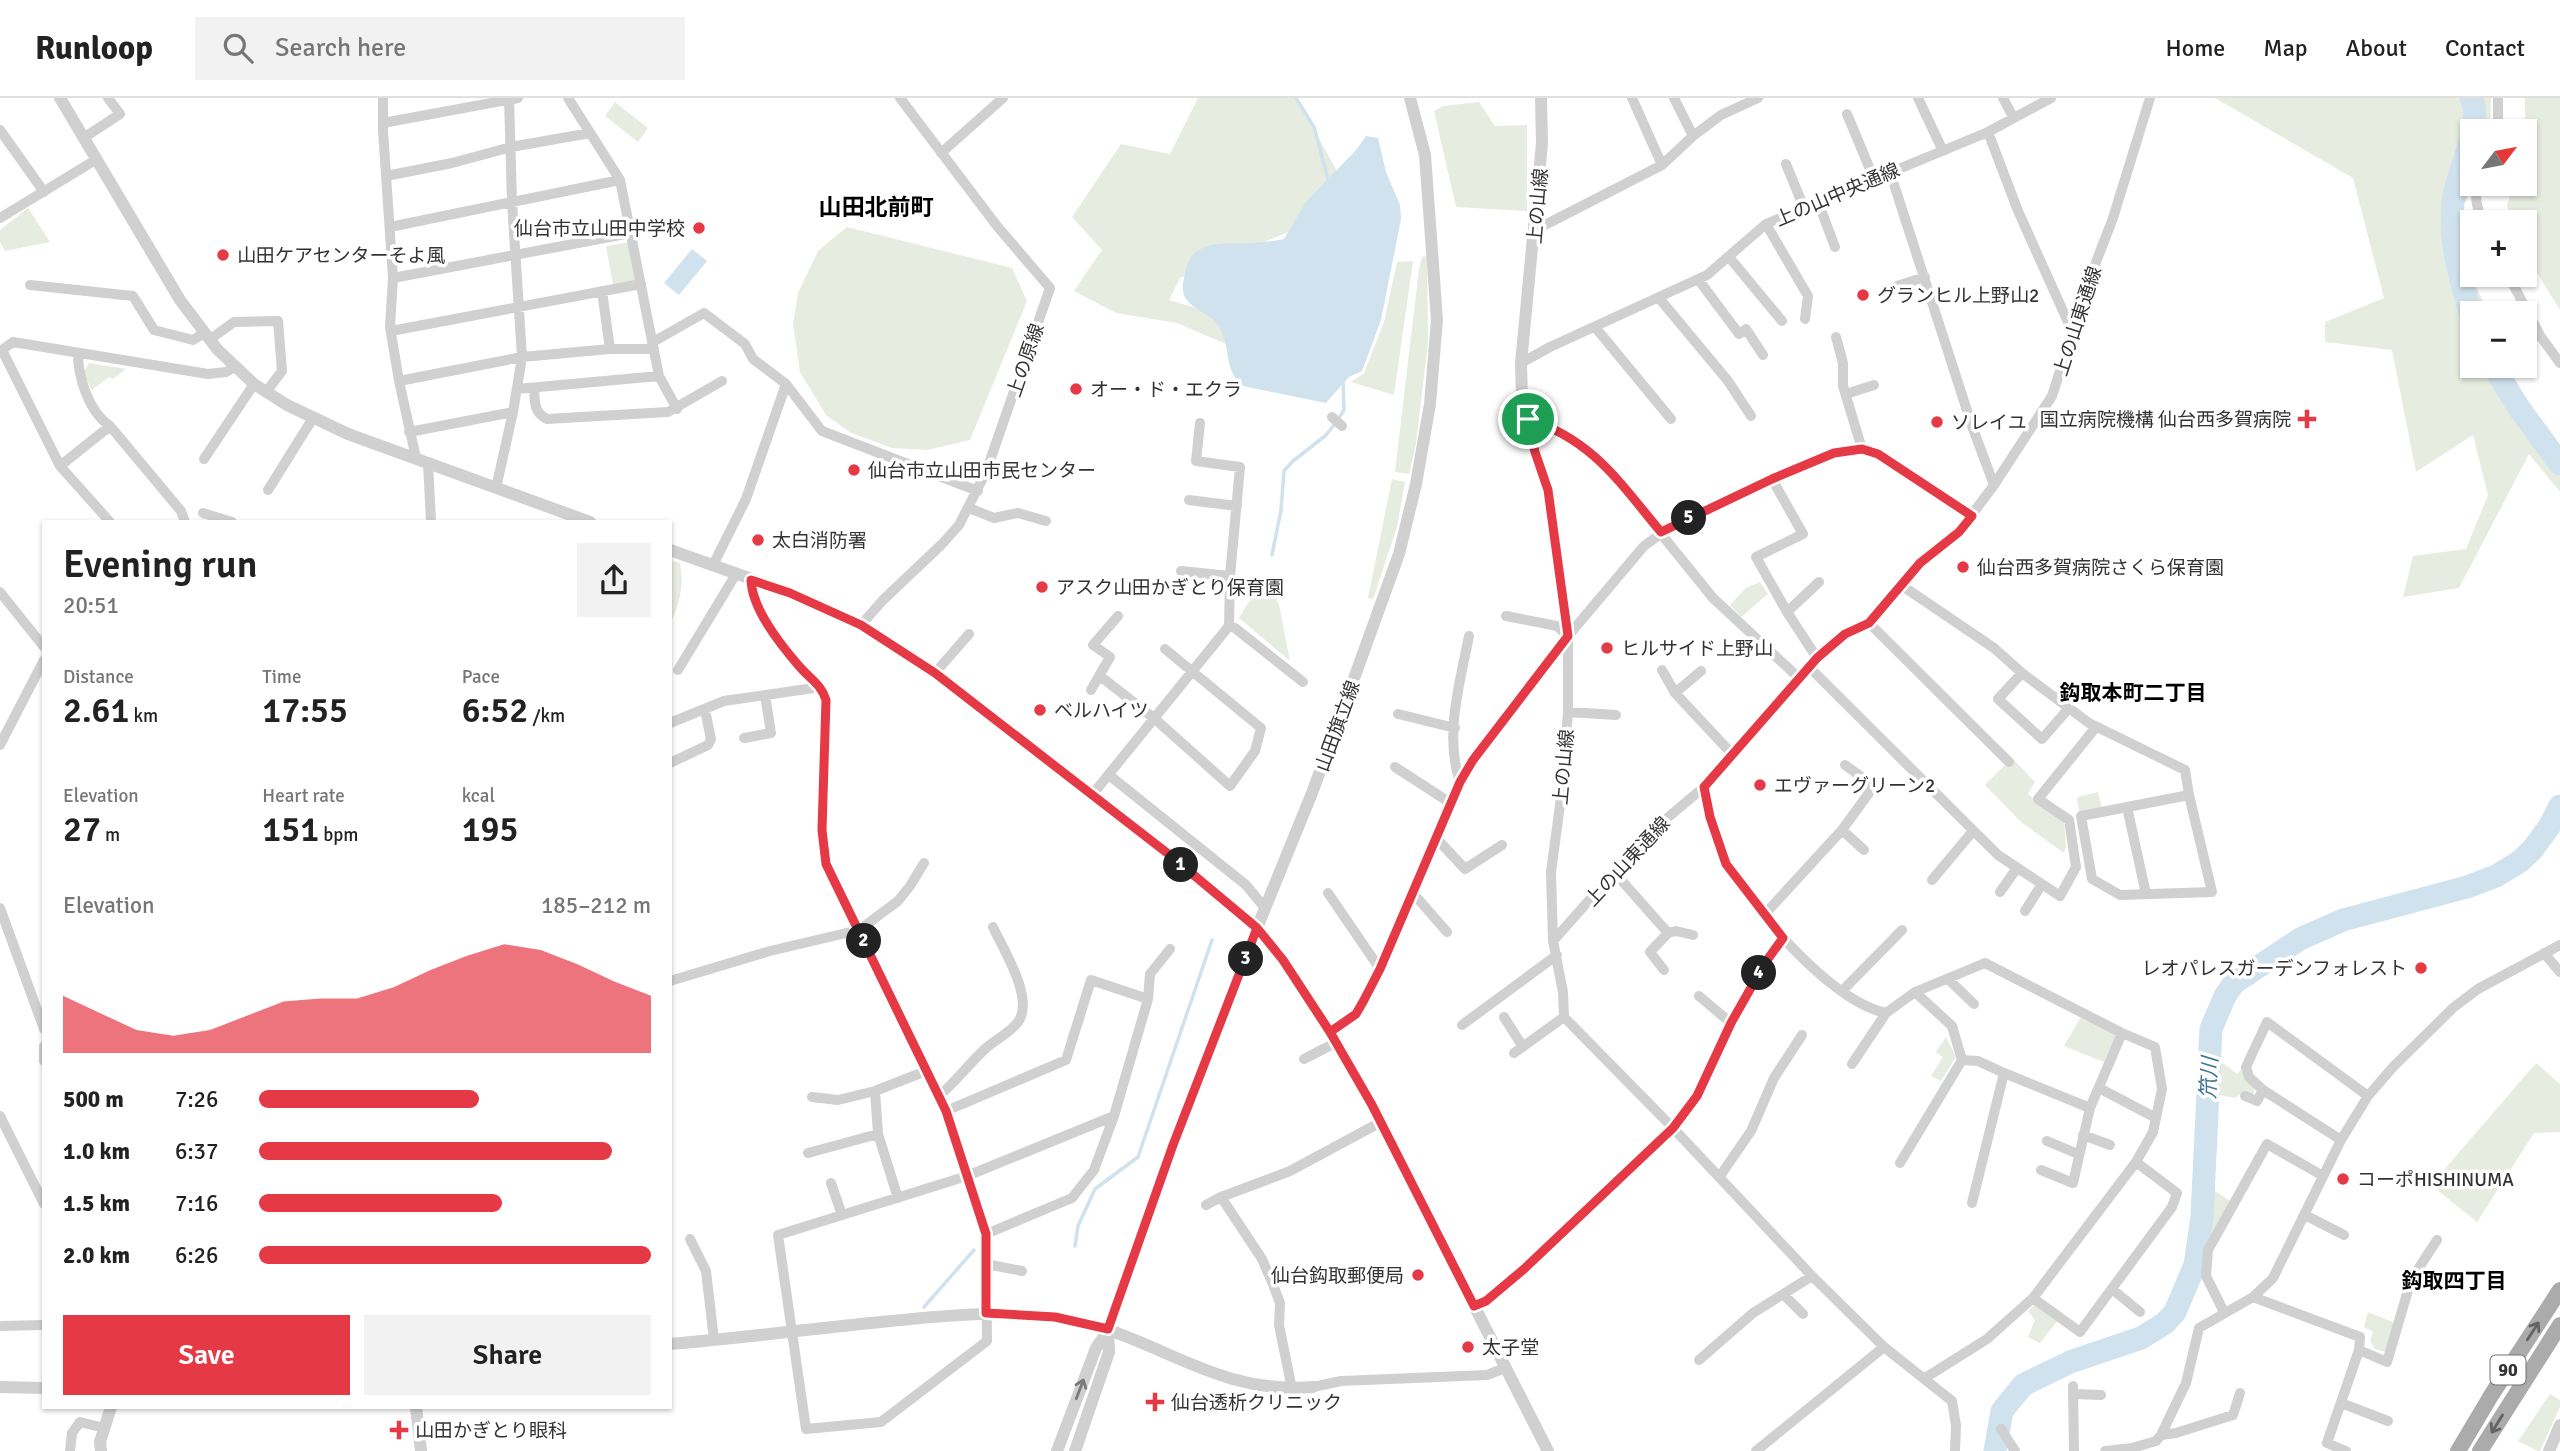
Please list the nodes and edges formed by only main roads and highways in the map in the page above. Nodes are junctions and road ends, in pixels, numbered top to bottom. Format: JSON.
{"nodes":[{"id":1,"x":2560,"y":1290,"type":"edge"},
{"id":2,"x":2560,"y":1325,"type":"edge"},
{"id":3,"x":2458,"y":1451,"type":"edge"},
{"id":4,"x":2480,"y":1451,"type":"edge"}],
"edges":[{"from":3,"to":1,"type":"main road","number":"90","one_way":true},
{"from":2,"to":4,"type":"main road","number":"90","one_way":true}]}
